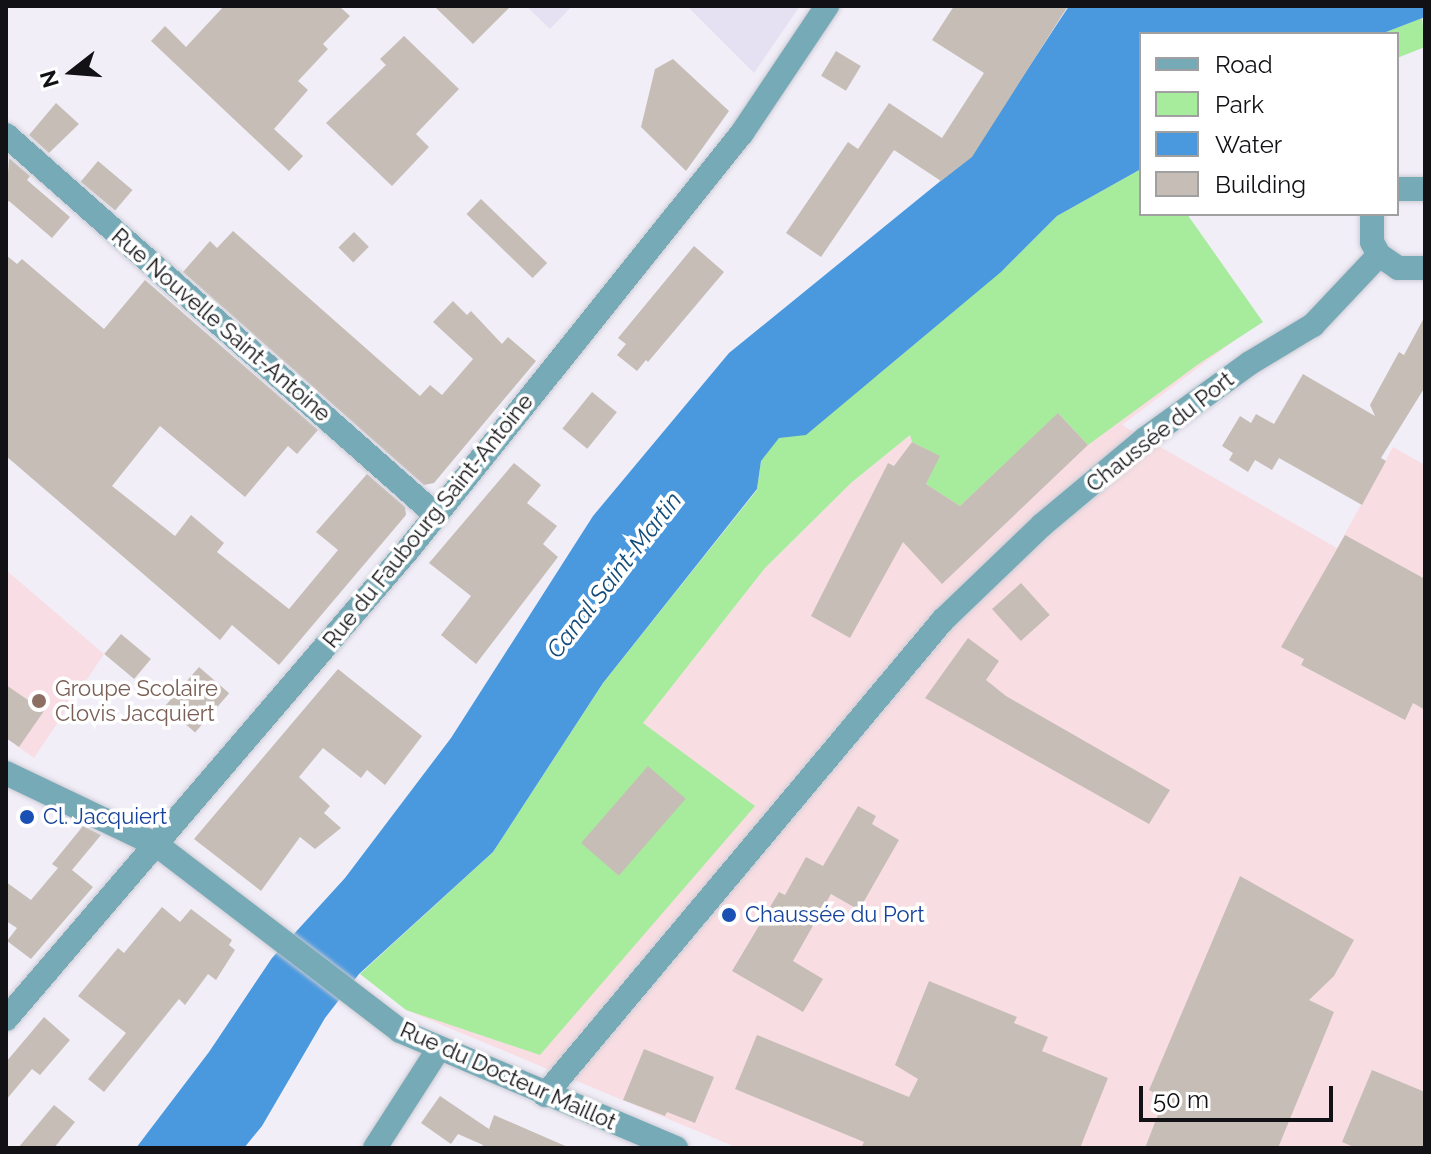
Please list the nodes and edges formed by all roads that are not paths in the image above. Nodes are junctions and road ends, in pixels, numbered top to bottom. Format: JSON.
{"nodes":[{"id":1,"x":827,"y":6,"type":"edge"},
{"id":2,"x":6,"y":135,"type":"edge"},
{"id":3,"x":1399,"y":189,"type":"edge"},
{"id":4,"x":1425,"y":189,"type":"edge"},
{"id":5,"x":1372,"y":216,"type":"edge"},
{"id":6,"x":1379,"y":255,"type":"junction"},
{"id":7,"x":1425,"y":268,"type":"edge"},
{"id":8,"x":436,"y":515,"type":"junction"},
{"id":9,"x":6,"y":773,"type":"edge"},
{"id":10,"x":157,"y":845,"type":"junction"},
{"id":11,"x":6,"y":1019,"type":"edge"},
{"id":12,"x":438,"y":1050,"type":"junction"},
{"id":13,"x":545,"y":1095,"type":"junction"},
{"id":14,"x":375,"y":1148,"type":"edge"},
{"id":15,"x":676,"y":1148,"type":"edge"}],
"edges":[{"from":1,"to":8,"type":"street","name":"Rue du Faubourg Saint-Antoine"},
{"from":2,"to":8,"type":"street","name":"Rue Nouvelle Saint-Antoine"},
{"from":3,"to":4,"type":"street"},
{"from":5,"to":6,"type":"street"},
{"from":6,"to":7,"type":"street"},
{"from":6,"to":13,"type":"street","name":"Chaussée du Port"},
{"from":8,"to":10,"type":"street","name":"Rue du Faubourg Saint-Antoine"},
{"from":9,"to":10,"type":"street"},
{"from":10,"to":11,"type":"street","name":"Rue du Faubourg Saint-Antoine"},
{"from":10,"to":12,"type":"street","name":"Rue du Docteur Maillot"},
{"from":12,"to":13,"type":"street","name":"Rue du Docteur Maillot"},
{"from":12,"to":14,"type":"street"},
{"from":13,"to":15,"type":"street","name":"Rue du Docteur Maillot"}]}
